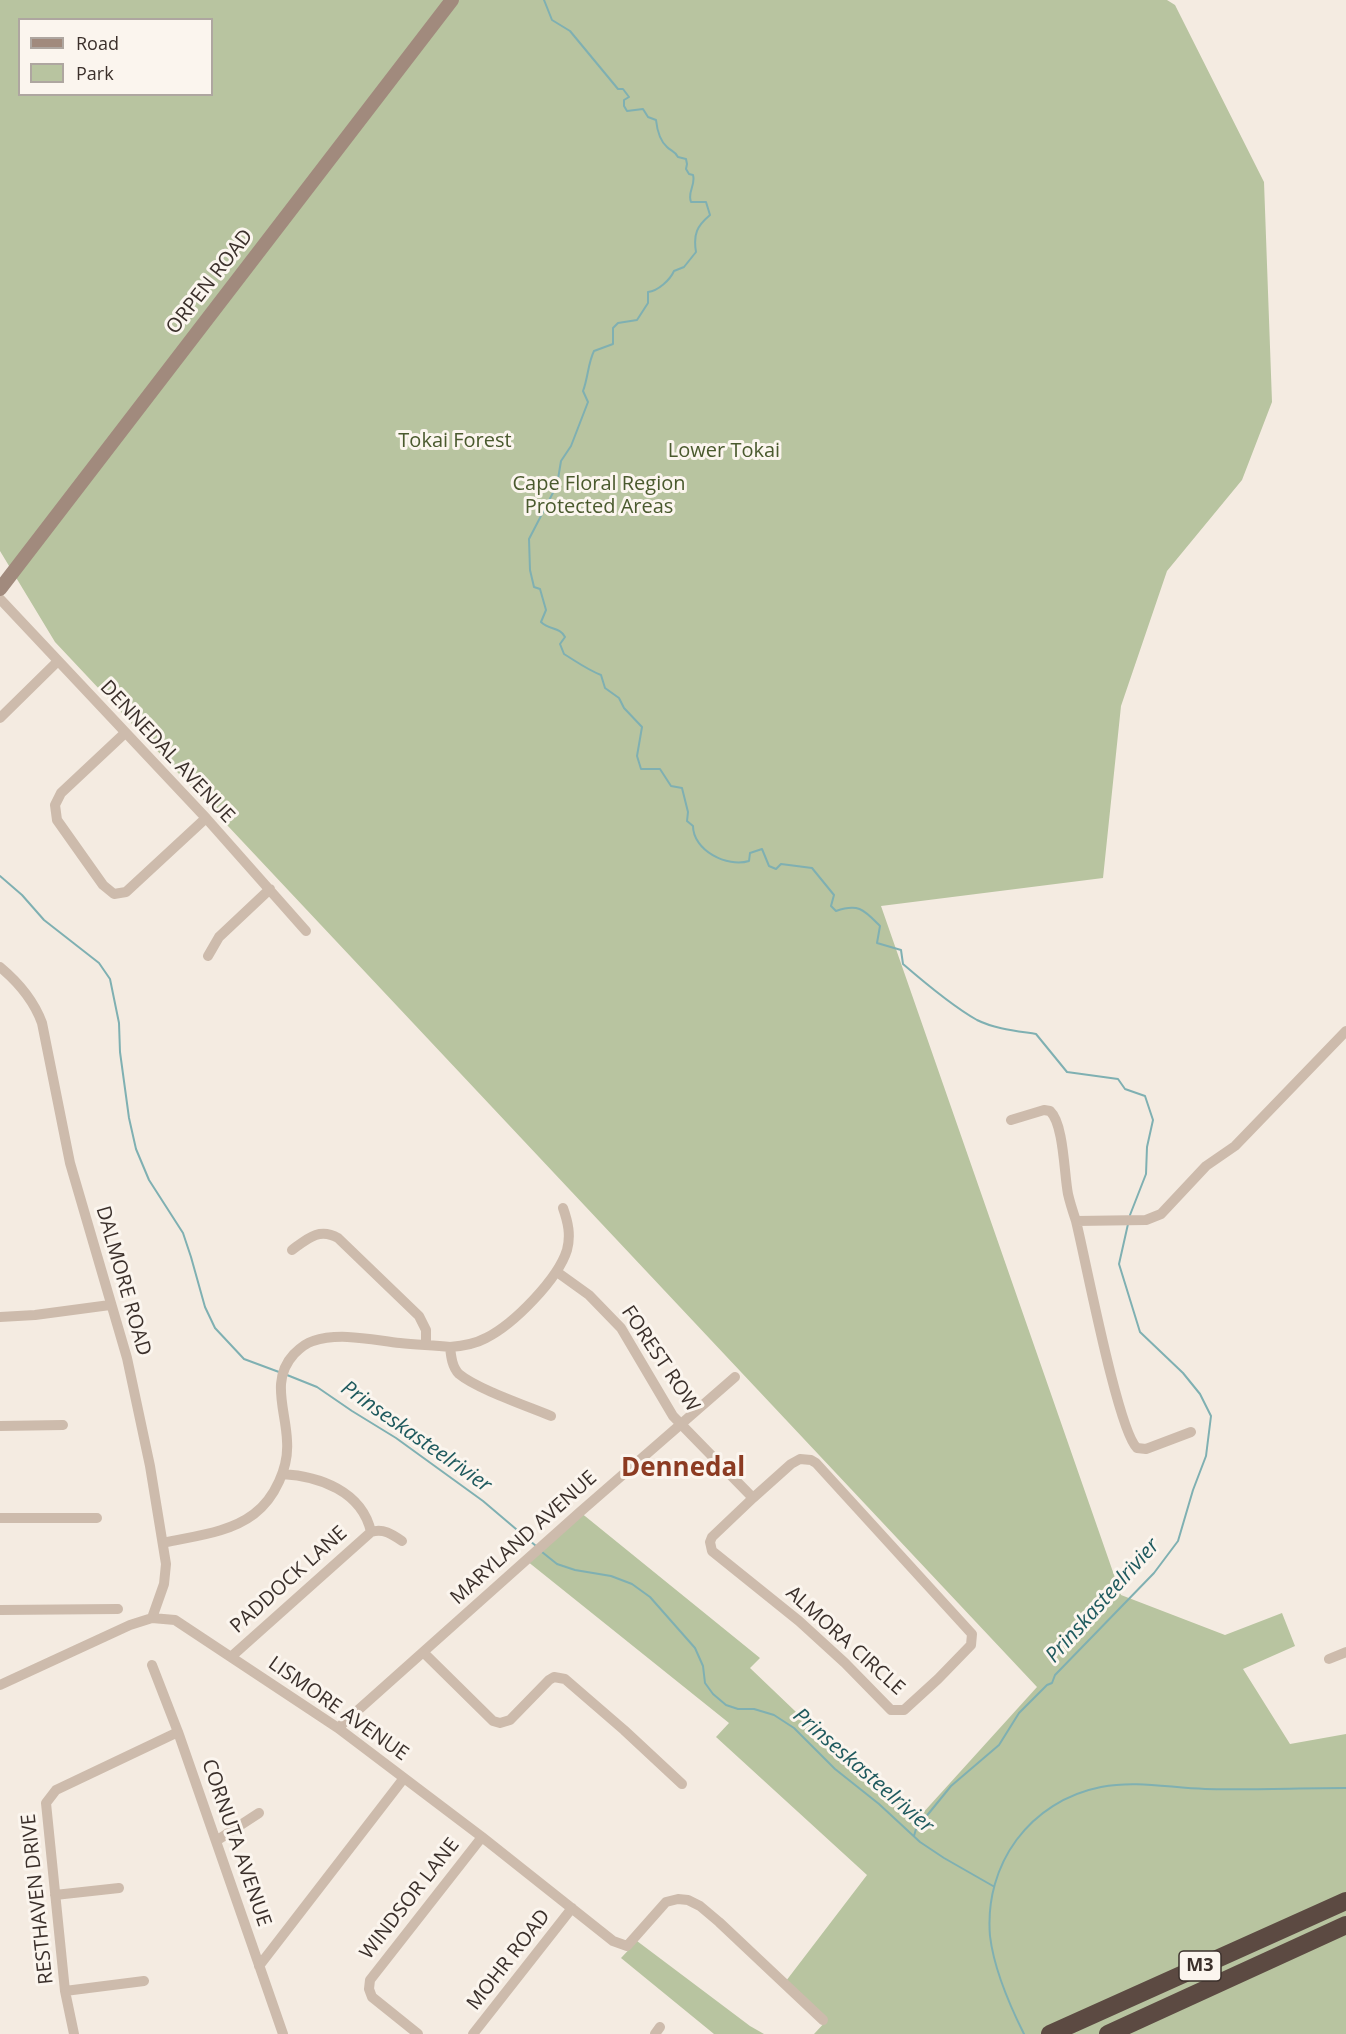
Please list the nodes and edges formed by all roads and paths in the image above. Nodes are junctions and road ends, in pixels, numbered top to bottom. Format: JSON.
{"nodes":[{"id":1,"x":452,"y":0,"type":"edge"},
{"id":2,"x":0,"y":589,"type":"edge"},
{"id":3,"x":0,"y":599,"type":"edge"},
{"id":4,"x":58,"y":661,"type":"junction"},
{"id":5,"x":0,"y":718,"type":"edge"},
{"id":6,"x":125,"y":733,"type":"junction"},
{"id":7,"x":206,"y":818,"type":"junction"},
{"id":8,"x":270,"y":889,"type":"junction"},
{"id":9,"x":306,"y":931,"type":"dead end"},
{"id":10,"x":207,"y":956,"type":"dead end"},
{"id":11,"x":0,"y":967,"type":"edge"},
{"id":12,"x":1346,"y":1031,"type":"edge"},
{"id":13,"x":1011,"y":1120,"type":"dead end"},
{"id":14,"x":563,"y":1208,"type":"dead end"},
{"id":15,"x":1077,"y":1221,"type":"junction"},
{"id":16,"x":292,"y":1250,"type":"dead end"},
{"id":17,"x":557,"y":1272,"type":"junction"},
{"id":18,"x":111,"y":1305,"type":"junction"},
{"id":19,"x":0,"y":1317,"type":"edge"},
{"id":20,"x":426,"y":1345,"type":"junction"},
{"id":21,"x":450,"y":1347,"type":"junction"},
{"id":22,"x":735,"y":1377,"type":"dead end"},
{"id":23,"x":551,"y":1416,"type":"dead end"},
{"id":24,"x":680,"y":1424,"type":"junction"},
{"id":25,"x":63,"y":1425,"type":"dead end"},
{"id":26,"x":0,"y":1426,"type":"edge"},
{"id":27,"x":1191,"y":1432,"type":"dead end"},
{"id":28,"x":282,"y":1474,"type":"junction"},
{"id":29,"x":753,"y":1498,"type":"junction"},
{"id":30,"x":0,"y":1518,"type":"edge"},
{"id":31,"x":97,"y":1518,"type":"dead end"},
{"id":32,"x":371,"y":1532,"type":"junction"},
{"id":33,"x":402,"y":1541,"type":"dead end"},
{"id":34,"x":163,"y":1543,"type":"junction"},
{"id":35,"x":118,"y":1609,"type":"dead end"},
{"id":36,"x":0,"y":1610,"type":"edge"},
{"id":37,"x":152,"y":1618,"type":"junction"},
{"id":38,"x":423,"y":1652,"type":"junction"},
{"id":39,"x":1346,"y":1652,"type":"edge"},
{"id":40,"x":232,"y":1656,"type":"junction"},
{"id":41,"x":1329,"y":1659,"type":"dead end"},
{"id":42,"x":152,"y":1665,"type":"dead end"},
{"id":43,"x":0,"y":1685,"type":"edge"},
{"id":44,"x":338,"y":1728,"type":"junction"},
{"id":45,"x":178,"y":1732,"type":"junction"},
{"id":46,"x":404,"y":1778,"type":"junction"},
{"id":47,"x":682,"y":1784,"type":"dead end"},
{"id":48,"x":259,"y":1814,"type":"dead end"},
{"id":49,"x":482,"y":1837,"type":"junction"},
{"id":50,"x":216,"y":1841,"type":"junction"},
{"id":51,"x":119,"y":1888,"type":"dead end"},
{"id":52,"x":55,"y":1895,"type":"junction"},
{"id":53,"x":1346,"y":1900,"type":"edge"},
{"id":54,"x":572,"y":1908,"type":"junction"},
{"id":55,"x":1346,"y":1925,"type":"edge"},
{"id":56,"x":259,"y":1966,"type":"junction"},
{"id":57,"x":144,"y":1981,"type":"dead end"},
{"id":58,"x":65,"y":1991,"type":"junction"},
{"id":59,"x":823,"y":2020,"type":"dead end"},
{"id":60,"x":1052,"y":2033,"type":"edge"},
{"id":61,"x":74,"y":2034,"type":"edge"},
{"id":62,"x":283,"y":2034,"type":"edge"},
{"id":63,"x":418,"y":2034,"type":"edge"},
{"id":64,"x":473,"y":2034,"type":"edge"},
{"id":65,"x":1108,"y":2034,"type":"edge"}],
"edges":[{"from":1,"to":2,"type":"main road","name":"ORPEN ROAD"},
{"from":3,"to":4,"type":"street","name":"DENNEDAL AVENUE"},
{"from":4,"to":5,"type":"street"},
{"from":4,"to":6,"type":"street","name":"DENNEDAL AVENUE"},
{"from":6,"to":7,"type":"street","name":"DENNEDAL AVENUE"},
{"from":6,"to":7,"type":"street"},
{"from":7,"to":8,"type":"street","name":"DENNEDAL AVENUE"},
{"from":8,"to":9,"type":"street","name":"DENNEDAL AVENUE"},
{"from":8,"to":10,"type":"street"},
{"from":11,"to":18,"type":"street","name":"DALMORE ROAD"},
{"from":12,"to":15,"type":"street"},
{"from":13,"to":15,"type":"street"},
{"from":14,"to":17,"type":"street"},
{"from":15,"to":27,"type":"street"},
{"from":16,"to":20,"type":"street"},
{"from":17,"to":21,"type":"street"},
{"from":17,"to":24,"type":"street","name":"FOREST ROW"},
{"from":18,"to":19,"type":"street"},
{"from":18,"to":34,"type":"street","name":"DALMORE ROAD"},
{"from":20,"to":21,"type":"street"},
{"from":20,"to":28,"type":"street"},
{"from":21,"to":23,"type":"street"},
{"from":22,"to":24,"type":"street","name":"MARYLAND AVENUE"},
{"from":24,"to":29,"type":"street","name":"FOREST ROW"},
{"from":24,"to":38,"type":"street","name":"MARYLAND AVENUE"},
{"from":25,"to":26,"type":"street"},
{"from":28,"to":32,"type":"street","name":"PADDOCK LANE"},
{"from":28,"to":34,"type":"street"},
{"from":29,"to":29,"type":"street","name":"ALMORA CIRCLE"},
{"from":30,"to":31,"type":"street"},
{"from":32,"to":33,"type":"street","name":"PADDOCK LANE"},
{"from":32,"to":40,"type":"street","name":"PADDOCK LANE"},
{"from":34,"to":37,"type":"street","name":"DALMORE ROAD"},
{"from":35,"to":36,"type":"street"},
{"from":37,"to":40,"type":"street","name":"LISMORE AVENUE"},
{"from":37,"to":43,"type":"street"},
{"from":38,"to":44,"type":"street","name":"MARYLAND AVENUE"},
{"from":38,"to":47,"type":"street"},
{"from":39,"to":41,"type":"street"},
{"from":40,"to":44,"type":"street","name":"LISMORE AVENUE"},
{"from":42,"to":45,"type":"street","name":"CORNUTA AVENUE"},
{"from":44,"to":46,"type":"street","name":"LISMORE AVENUE"},
{"from":45,"to":50,"type":"street","name":"CORNUTA AVENUE"},
{"from":45,"to":52,"type":"street","name":"RESTHAVEN DRIVE"},
{"from":46,"to":49,"type":"street","name":"LISMORE AVENUE"},
{"from":46,"to":56,"type":"street"},
{"from":48,"to":50,"type":"street"},
{"from":49,"to":54,"type":"street","name":"LISMORE AVENUE"},
{"from":49,"to":63,"type":"street","name":"WINDSOR LANE"},
{"from":50,"to":56,"type":"street","name":"CORNUTA AVENUE"},
{"from":51,"to":52,"type":"street"},
{"from":52,"to":58,"type":"street","name":"RESTHAVEN DRIVE"},
{"from":53,"to":60,"type":"highway","number":"M3"},
{"from":54,"to":59,"type":"street","name":"LISMORE AVENUE"},
{"from":54,"to":64,"type":"street","name":"MOHR ROAD"},
{"from":55,"to":65,"type":"highway","number":"M3"},
{"from":56,"to":62,"type":"street","name":"CORNUTA AVENUE"},
{"from":57,"to":58,"type":"street"},
{"from":58,"to":61,"type":"street","name":"RESTHAVEN DRIVE"}]}
